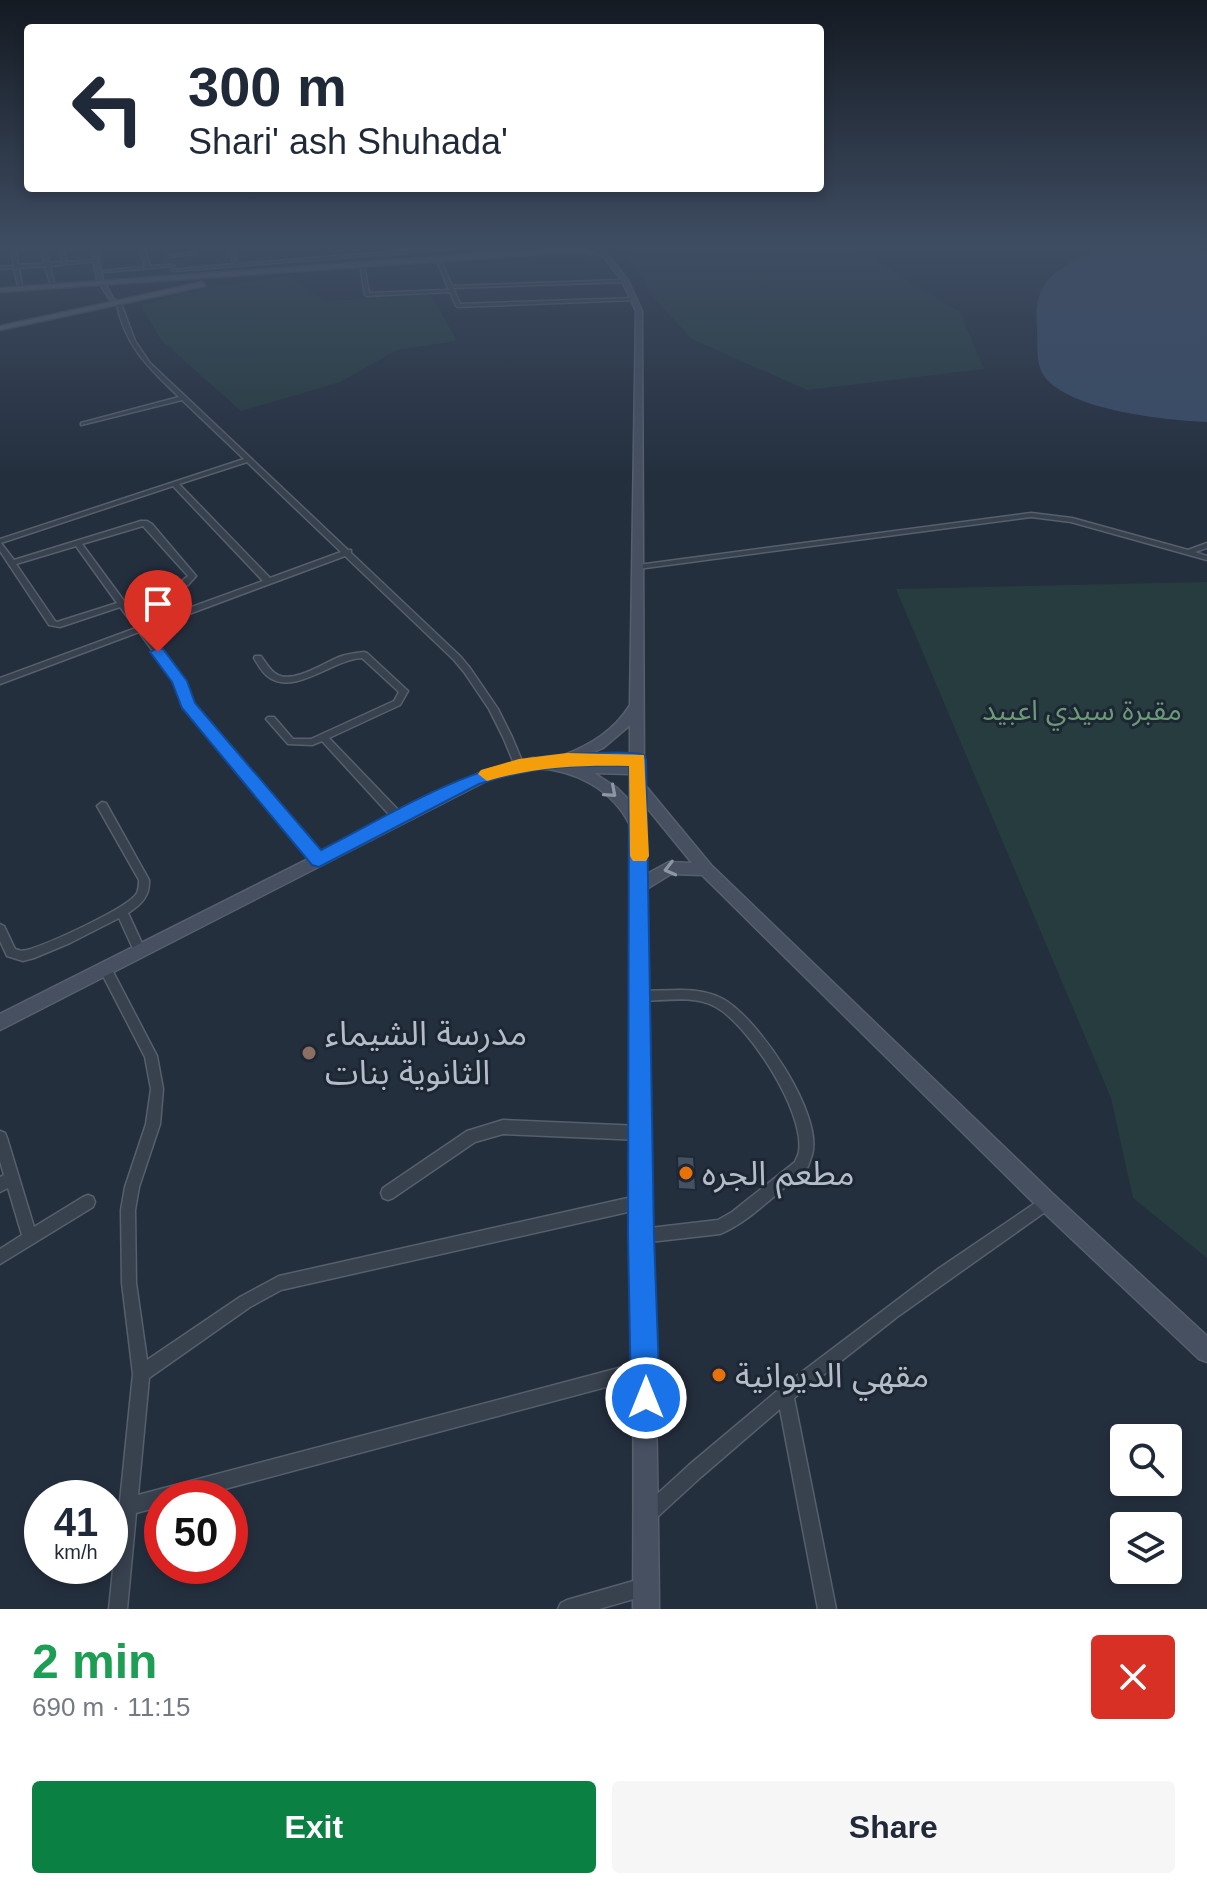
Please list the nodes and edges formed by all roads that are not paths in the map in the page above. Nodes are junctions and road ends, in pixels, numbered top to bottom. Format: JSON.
{"nodes":[{"id":1,"x":126,"y":324,"type":"edge"},
{"id":2,"x":639,"y":324,"type":"edge"},
{"id":3,"x":182,"y":398,"type":"junction"},
{"id":4,"x":83,"y":424,"type":"dead end"},
{"id":5,"x":247,"y":460,"type":"junction"},
{"id":6,"x":175,"y":484,"type":"junction"},
{"id":7,"x":0,"y":543,"type":"edge"},
{"id":8,"x":77,"y":543,"type":"junction"},
{"id":9,"x":1207,"y":545,"type":"edge"},
{"id":10,"x":348,"y":552,"type":"junction"},
{"id":11,"x":1190,"y":552,"type":"junction"},
{"id":12,"x":1207,"y":558,"type":"edge"},
{"id":13,"x":12,"y":563,"type":"junction"},
{"id":14,"x":638,"y":567,"type":"junction"},
{"id":15,"x":268,"y":581,"type":"junction"},
{"id":16,"x":123,"y":604,"type":"junction"},
{"id":17,"x":141,"y":629,"type":"junction"},
{"id":18,"x":258,"y":658,"type":"dead end"},
{"id":19,"x":1,"y":677,"type":"edge"},
{"id":20,"x":636,"y":705,"type":"junction"},
{"id":21,"x":271,"y":719,"type":"dead end"},
{"id":22,"x":323,"y":737,"type":"junction"},
{"id":23,"x":563,"y":763,"type":"junction"},
{"id":24,"x":519,"y":766,"type":"junction"},
{"id":25,"x":638,"y":772,"type":"junction"},
{"id":26,"x":102,"y":806,"type":"dead end"},
{"id":27,"x":399,"y":818,"type":"junction"},
{"id":28,"x":639,"y":831,"type":"junction"},
{"id":29,"x":319,"y":860,"type":"junction"},
{"id":30,"x":706,"y":869,"type":"junction"},
{"id":31,"x":640,"y":886,"type":"junction"},
{"id":32,"x":122,"y":912,"type":"junction"},
{"id":33,"x":0,"y":929,"type":"edge"},
{"id":34,"x":139,"y":950,"type":"junction"},
{"id":35,"x":105,"y":968,"type":"junction"},
{"id":36,"x":640,"y":996,"type":"junction"},
{"id":37,"x":0,"y":1022,"type":"edge"},
{"id":38,"x":641,"y":1133,"type":"junction"},
{"id":39,"x":0,"y":1138,"type":"edge"},
{"id":40,"x":6,"y":1181,"type":"edge"},
{"id":41,"x":388,"y":1193,"type":"dead end"},
{"id":42,"x":88,"y":1202,"type":"dead end"},
{"id":43,"x":641,"y":1202,"type":"junction"},
{"id":44,"x":1047,"y":1202,"type":"junction"},
{"id":45,"x":641,"y":1236,"type":"junction"},
{"id":46,"x":30,"y":1238,"type":"junction"},
{"id":47,"x":0,"y":1257,"type":"edge"},
{"id":48,"x":1207,"y":1351,"type":"edge"},
{"id":49,"x":646,"y":1368,"type":"junction"},
{"id":50,"x":141,"y":1374,"type":"junction"},
{"id":51,"x":785,"y":1392,"type":"junction"},
{"id":52,"x":129,"y":1506,"type":"junction"},
{"id":53,"x":644,"y":1518,"type":"junction"},
{"id":54,"x":646,"y":1586,"type":"junction"},
{"id":55,"x":118,"y":1609,"type":"edge"},
{"id":56,"x":567,"y":1609,"type":"edge"},
{"id":57,"x":646,"y":1609,"type":"edge"},
{"id":58,"x":827,"y":1609,"type":"edge"}],
"edges":[{"from":1,"to":3,"type":"street"},
{"from":2,"to":14,"type":"main road"},
{"from":3,"to":4,"type":"street"},
{"from":3,"to":5,"type":"street"},
{"from":5,"to":6,"type":"street"},
{"from":5,"to":10,"type":"street"},
{"from":6,"to":7,"type":"street"},
{"from":6,"to":15,"type":"street"},
{"from":7,"to":13,"type":"street"},
{"from":8,"to":13,"type":"street"},
{"from":8,"to":16,"type":"street"},
{"from":8,"to":16,"type":"street"},
{"from":9,"to":11,"type":"street"},
{"from":10,"to":15,"type":"street"},
{"from":10,"to":24,"type":"street"},
{"from":11,"to":12,"type":"street"},
{"from":11,"to":14,"type":"street"},
{"from":13,"to":16,"type":"street"},
{"from":14,"to":20,"type":"main road"},
{"from":15,"to":17,"type":"street"},
{"from":16,"to":17,"type":"street"},
{"from":17,"to":19,"type":"street"},
{"from":17,"to":29,"type":"street"},
{"from":18,"to":22,"type":"street"},
{"from":20,"to":23,"type":"main road"},
{"from":20,"to":25,"type":"main road"},
{"from":21,"to":22,"type":"street"},
{"from":22,"to":27,"type":"street"},
{"from":23,"to":24,"type":"main road"},
{"from":23,"to":25,"type":"main road"},
{"from":23,"to":28,"type":"main road","one_way":true},
{"from":24,"to":27,"type":"main road"},
{"from":25,"to":28,"type":"main road"},
{"from":25,"to":30,"type":"main road"},
{"from":26,"to":32,"type":"street"},
{"from":27,"to":29,"type":"main road"},
{"from":28,"to":31,"type":"main road"},
{"from":29,"to":34,"type":"main road"},
{"from":30,"to":31,"type":"main road","one_way":true},
{"from":30,"to":44,"type":"main road"},
{"from":31,"to":36,"type":"main road"},
{"from":32,"to":33,"type":"street"},
{"from":32,"to":34,"type":"street"},
{"from":34,"to":35,"type":"main road"},
{"from":35,"to":37,"type":"main road"},
{"from":35,"to":50,"type":"street"},
{"from":36,"to":38,"type":"main road"},
{"from":36,"to":45,"type":"street"},
{"from":38,"to":41,"type":"street"},
{"from":38,"to":43,"type":"main road"},
{"from":39,"to":40,"type":"street"},
{"from":40,"to":46,"type":"street"},
{"from":42,"to":46,"type":"street"},
{"from":43,"to":45,"type":"main road"},
{"from":43,"to":50,"type":"street"},
{"from":44,"to":48,"type":"main road"},
{"from":44,"to":51,"type":"street"},
{"from":45,"to":49,"type":"main road"},
{"from":46,"to":47,"type":"street"},
{"from":49,"to":52,"type":"street"},
{"from":49,"to":53,"type":"main road"},
{"from":50,"to":52,"type":"street"},
{"from":51,"to":53,"type":"street"},
{"from":51,"to":58,"type":"street"},
{"from":52,"to":55,"type":"street"},
{"from":53,"to":54,"type":"main road"},
{"from":54,"to":56,"type":"street"},
{"from":54,"to":57,"type":"main road"}]}
